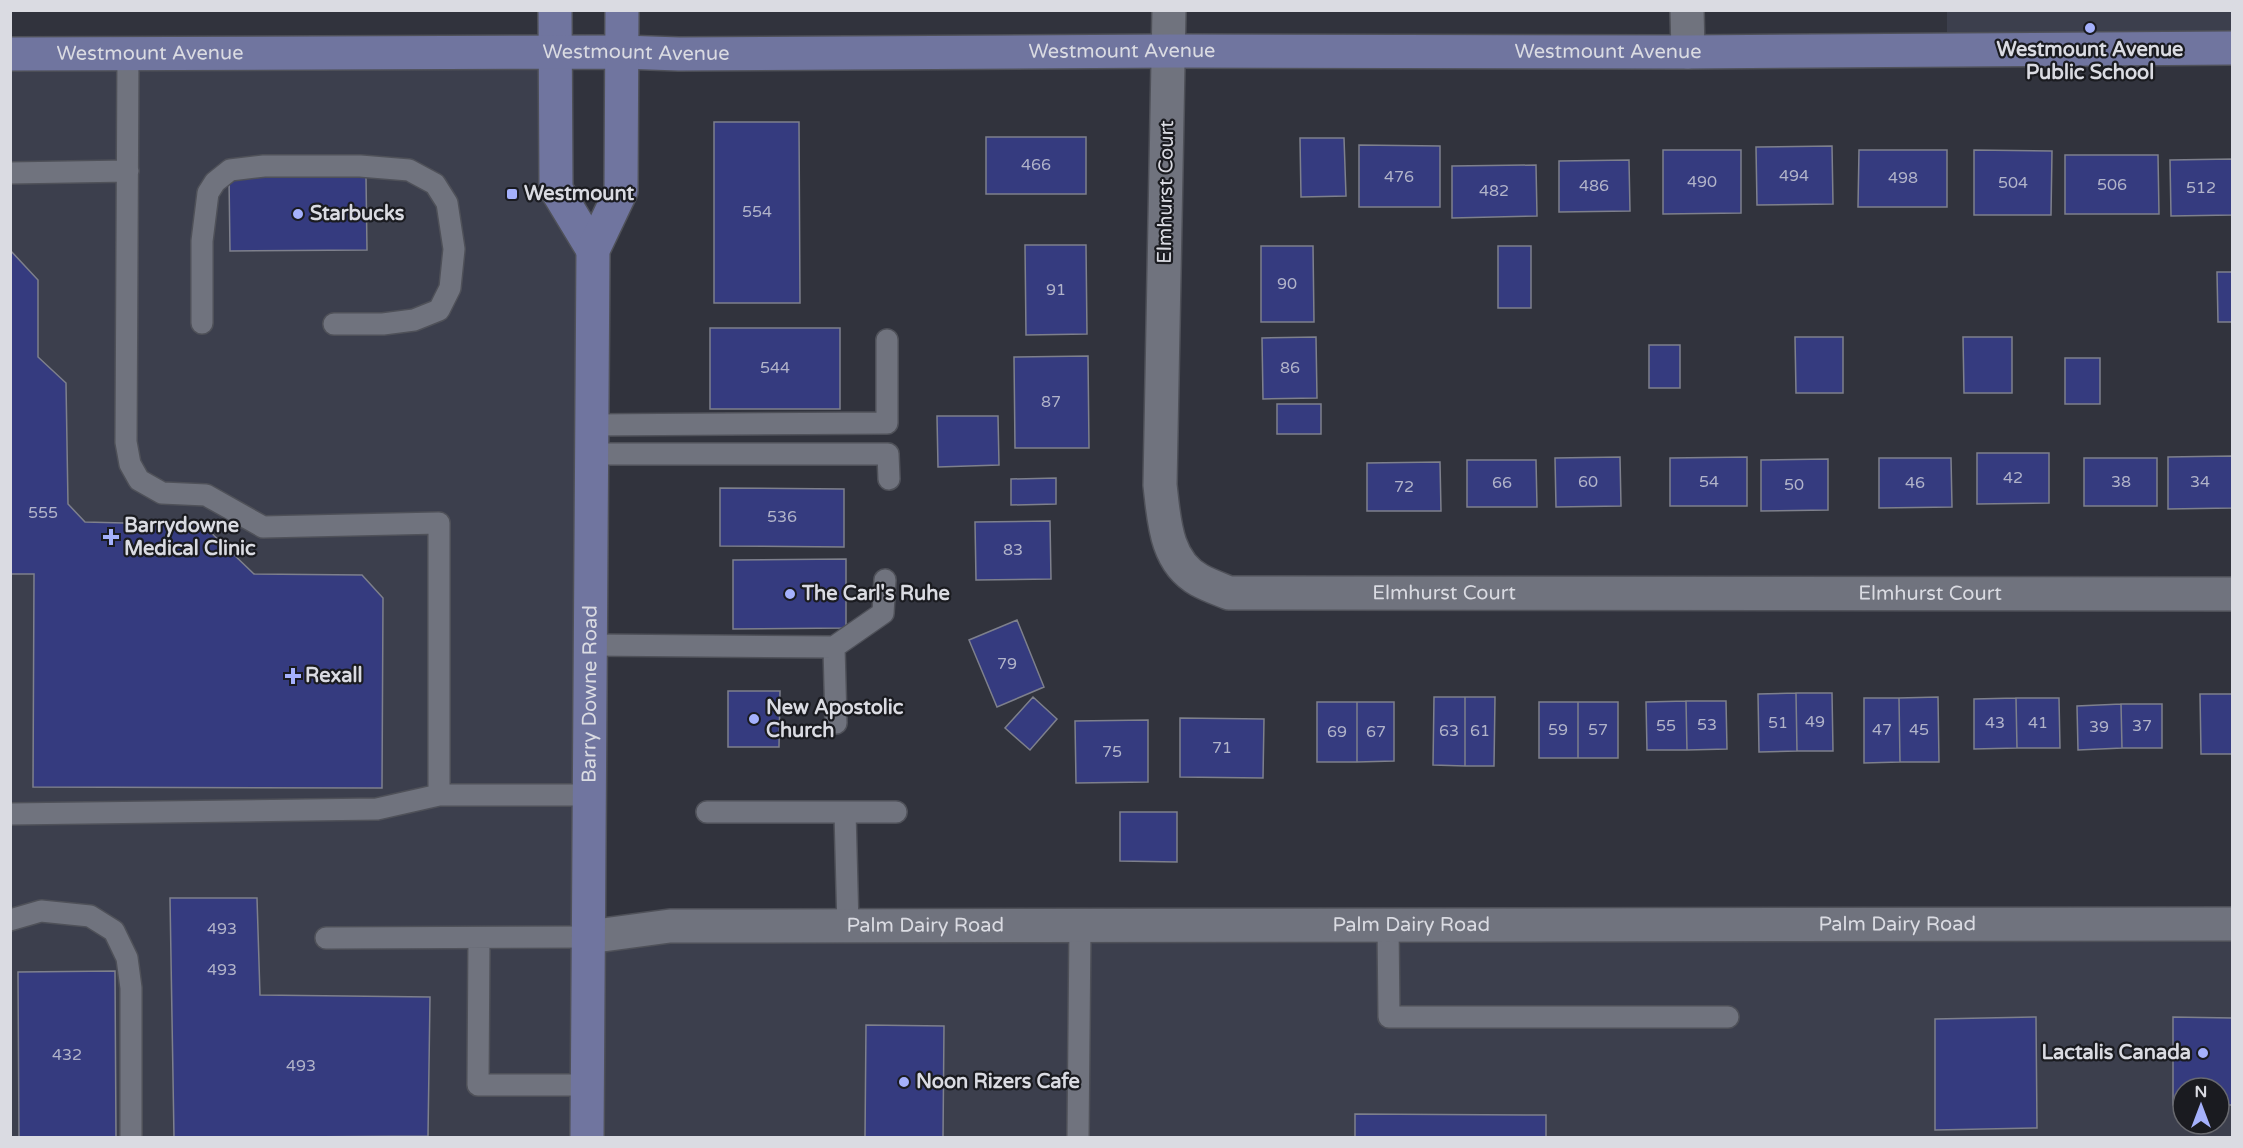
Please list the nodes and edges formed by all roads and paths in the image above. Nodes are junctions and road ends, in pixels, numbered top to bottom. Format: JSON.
{"nodes":[{"id":1,"x":555,"y":10,"type":"edge"},
{"id":2,"x":622,"y":10,"type":"edge"},
{"id":3,"x":1169,"y":10,"type":"edge"},
{"id":4,"x":1688,"y":10,"type":"edge"},
{"id":5,"x":2232,"y":48,"type":"edge"},
{"id":6,"x":1170,"y":51,"type":"junction"},
{"id":7,"x":622,"y":52,"type":"junction"},
{"id":8,"x":1688,"y":52,"type":"junction"},
{"id":9,"x":555,"y":53,"type":"junction"},
{"id":10,"x":10,"y":54,"type":"edge"},
{"id":11,"x":128,"y":54,"type":"junction"},
{"id":12,"x":128,"y":171,"type":"junction"},
{"id":13,"x":10,"y":173,"type":"edge"},
{"id":14,"x":593,"y":250,"type":"junction"},
{"id":15,"x":202,"y":323,"type":"dead end"},
{"id":16,"x":334,"y":324,"type":"dead end"},
{"id":17,"x":887,"y":340,"type":"dead end"},
{"id":18,"x":592,"y":439,"type":"junction"},
{"id":19,"x":889,"y":478,"type":"dead end"},
{"id":20,"x":885,"y":579,"type":"dead end"},
{"id":21,"x":2232,"y":594,"type":"edge"},
{"id":22,"x":591,"y":645,"type":"junction"},
{"id":23,"x":834,"y":647,"type":"junction"},
{"id":24,"x":836,"y":723,"type":"dead end"},
{"id":25,"x":438,"y":795,"type":"junction"},
{"id":26,"x":590,"y":795,"type":"junction"},
{"id":27,"x":707,"y":812,"type":"dead end"},
{"id":28,"x":845,"y":812,"type":"junction"},
{"id":29,"x":896,"y":812,"type":"dead end"},
{"id":30,"x":10,"y":814,"type":"edge"},
{"id":31,"x":10,"y":920,"type":"edge"},
{"id":32,"x":2232,"y":924,"type":"edge"},
{"id":33,"x":1388,"y":925,"type":"junction"},
{"id":34,"x":1080,"y":926,"type":"junction"},
{"id":35,"x":848,"y":927,"type":"junction"},
{"id":36,"x":588,"y":937,"type":"junction"},
{"id":37,"x":326,"y":938,"type":"dead end"},
{"id":38,"x":479,"y":938,"type":"junction"},
{"id":39,"x":1728,"y":1017,"type":"dead end"},
{"id":40,"x":588,"y":1084,"type":"junction"},
{"id":41,"x":131,"y":1137,"type":"edge"},
{"id":42,"x":587,"y":1137,"type":"edge"},
{"id":43,"x":1078,"y":1137,"type":"edge"}],
"edges":[{"from":1,"to":9,"type":"street"},
{"from":2,"to":7,"type":"street","name":"Barry Downe Road"},
{"from":3,"to":6,"type":"street","name":"Elmhurst Court"},
{"from":4,"to":8,"type":"street"},
{"from":5,"to":8,"type":"street","name":"Westmount Avenue"},
{"from":6,"to":7,"type":"street","name":"Westmount Avenue"},
{"from":6,"to":8,"type":"street","name":"Westmount Avenue"},
{"from":6,"to":21,"type":"street","name":"Elmhurst Court"},
{"from":7,"to":9,"type":"street","name":"Westmount Avenue"},
{"from":7,"to":14,"type":"street","name":"Barry Downe Road"},
{"from":9,"to":11,"type":"street","name":"Westmount Avenue"},
{"from":9,"to":14,"type":"street"},
{"from":10,"to":11,"type":"street","name":"Westmount Avenue"},
{"from":11,"to":12,"type":"lane"},
{"from":12,"to":13,"type":"lane"},
{"from":12,"to":25,"type":"lane"},
{"from":14,"to":18,"type":"street","name":"Barry Downe Road"},
{"from":15,"to":16,"type":"lane"},
{"from":17,"to":18,"type":"lane"},
{"from":18,"to":19,"type":"lane"},
{"from":18,"to":22,"type":"street","name":"Barry Downe Road"},
{"from":20,"to":23,"type":"lane"},
{"from":22,"to":23,"type":"lane"},
{"from":22,"to":26,"type":"street","name":"Barry Downe Road"},
{"from":23,"to":24,"type":"lane"},
{"from":25,"to":26,"type":"lane"},
{"from":25,"to":30,"type":"lane"},
{"from":26,"to":36,"type":"street","name":"Barry Downe Road"},
{"from":27,"to":28,"type":"lane"},
{"from":28,"to":29,"type":"lane"},
{"from":28,"to":35,"type":"lane"},
{"from":31,"to":41,"type":"lane"},
{"from":32,"to":33,"type":"street","name":"Palm Dairy Road"},
{"from":33,"to":34,"type":"street","name":"Palm Dairy Road"},
{"from":33,"to":39,"type":"lane"},
{"from":34,"to":35,"type":"street","name":"Palm Dairy Road"},
{"from":34,"to":43,"type":"lane"},
{"from":35,"to":36,"type":"street","name":"Palm Dairy Road"},
{"from":36,"to":38,"type":"lane"},
{"from":36,"to":40,"type":"street","name":"Barry Downe Road"},
{"from":37,"to":38,"type":"lane"},
{"from":38,"to":40,"type":"lane"},
{"from":40,"to":42,"type":"street","name":"Barry Downe Road"}]}
